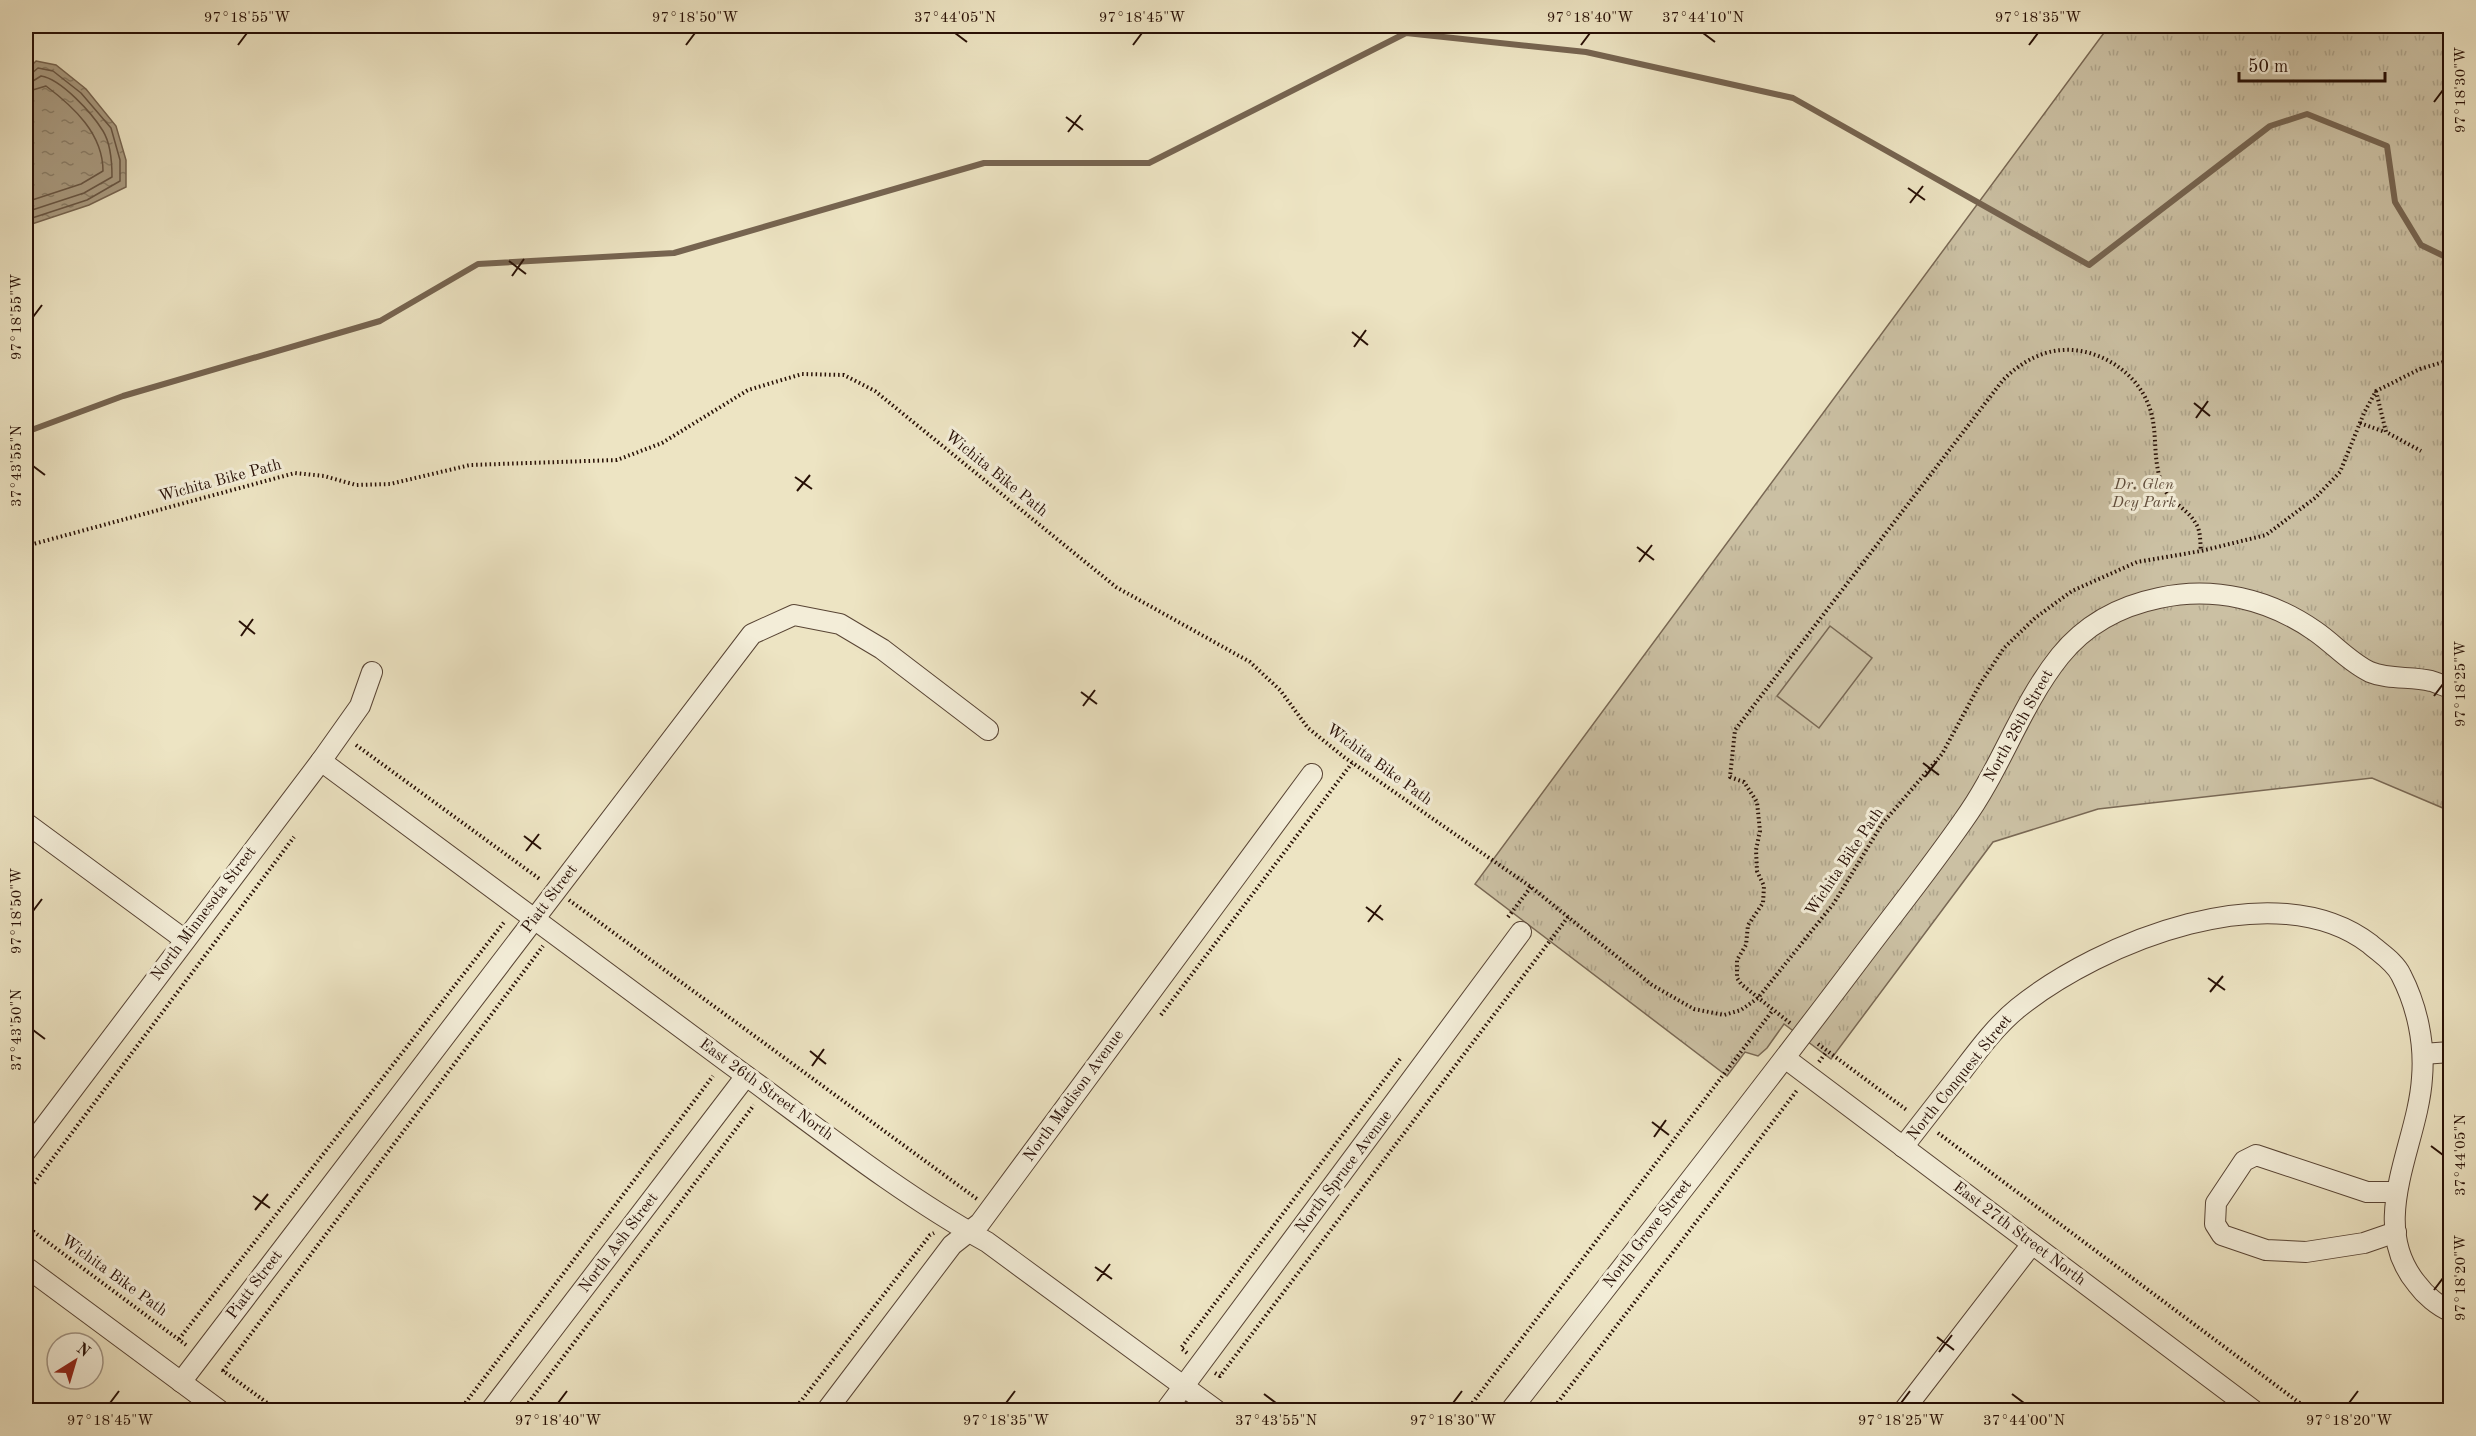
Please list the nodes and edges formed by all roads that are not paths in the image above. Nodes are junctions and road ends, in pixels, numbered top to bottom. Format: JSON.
{"nodes":[{"id":1,"x":372,"y":672,"type":"dead end"},
{"id":2,"x":2451,"y":688,"type":"edge"},
{"id":3,"x":988,"y":730,"type":"dead end"},
{"id":4,"x":321,"y":761,"type":"junction"},
{"id":5,"x":1312,"y":774,"type":"dead end"},
{"id":6,"x":26,"y":823,"type":"edge"},
{"id":7,"x":534,"y":920,"type":"junction"},
{"id":8,"x":1521,"y":933,"type":"dead end"},
{"id":9,"x":184,"y":940,"type":"junction"},
{"id":10,"x":2451,"y":1052,"type":"edge"},
{"id":11,"x":2423,"y":1054,"type":"junction"},
{"id":12,"x":1785,"y":1058,"type":"junction"},
{"id":13,"x":746,"y":1076,"type":"junction"},
{"id":14,"x":1903,"y":1147,"type":"junction"},
{"id":15,"x":26,"y":1151,"type":"edge"},
{"id":16,"x":2397,"y":1192,"type":"junction"},
{"id":17,"x":969,"y":1232,"type":"junction"},
{"id":18,"x":2396,"y":1233,"type":"junction"},
{"id":19,"x":2032,"y":1244,"type":"junction"},
{"id":20,"x":26,"y":1267,"type":"edge"},
{"id":21,"x":2451,"y":1311,"type":"edge"},
{"id":22,"x":182,"y":1382,"type":"junction"},
{"id":23,"x":1184,"y":1387,"type":"junction"},
{"id":24,"x":219,"y":1410,"type":"edge"},
{"id":25,"x":491,"y":1410,"type":"edge"},
{"id":26,"x":827,"y":1410,"type":"edge"},
{"id":27,"x":1166,"y":1410,"type":"edge"},
{"id":28,"x":1216,"y":1410,"type":"edge"},
{"id":29,"x":1511,"y":1410,"type":"edge"},
{"id":30,"x":1904,"y":1410,"type":"edge"},
{"id":31,"x":2253,"y":1410,"type":"edge"}],
"edges":[{"from":1,"to":4,"type":"street","name":"North Minnesota Street"},
{"from":2,"to":12,"type":"street","name":"North 28th Street"},
{"from":3,"to":7,"type":"street","name":"Piatt Street"},
{"from":4,"to":7,"type":"street","name":"East 26th Street North"},
{"from":4,"to":9,"type":"street","name":"North Minnesota Street"},
{"from":5,"to":17,"type":"street","name":"North Madison Avenue"},
{"from":6,"to":9,"type":"street"},
{"from":7,"to":13,"type":"street","name":"East 26th Street North"},
{"from":7,"to":22,"type":"street","name":"Piatt Street"},
{"from":8,"to":23,"type":"street","name":"North Spruce Avenue"},
{"from":9,"to":15,"type":"street","name":"North Minnesota Street"},
{"from":10,"to":11,"type":"street"},
{"from":11,"to":14,"type":"street","name":"North Conquest Street"},
{"from":11,"to":16,"type":"street","name":"North Conquest Street"},
{"from":12,"to":14,"type":"street","name":"East 27th Street North"},
{"from":12,"to":29,"type":"street","name":"North Grove Street"},
{"from":13,"to":17,"type":"street","name":"East 26th Street North"},
{"from":13,"to":25,"type":"street","name":"North Ash Street"},
{"from":14,"to":19,"type":"street","name":"East 27th Street North"},
{"from":16,"to":18,"type":"street","name":"North Conquest Street"},
{"from":16,"to":18,"type":"street"},
{"from":17,"to":23,"type":"street","name":"East 26th Street North"},
{"from":17,"to":26,"type":"street","name":"North Madison Avenue"},
{"from":18,"to":21,"type":"street","name":"North Conquest Street"},
{"from":19,"to":30,"type":"street"},
{"from":19,"to":31,"type":"street","name":"East 27th Street North"},
{"from":20,"to":22,"type":"street"},
{"from":22,"to":24,"type":"street"},
{"from":23,"to":27,"type":"street","name":"North Spruce Avenue"},
{"from":23,"to":28,"type":"street","name":"East 26th Street North"}]}
